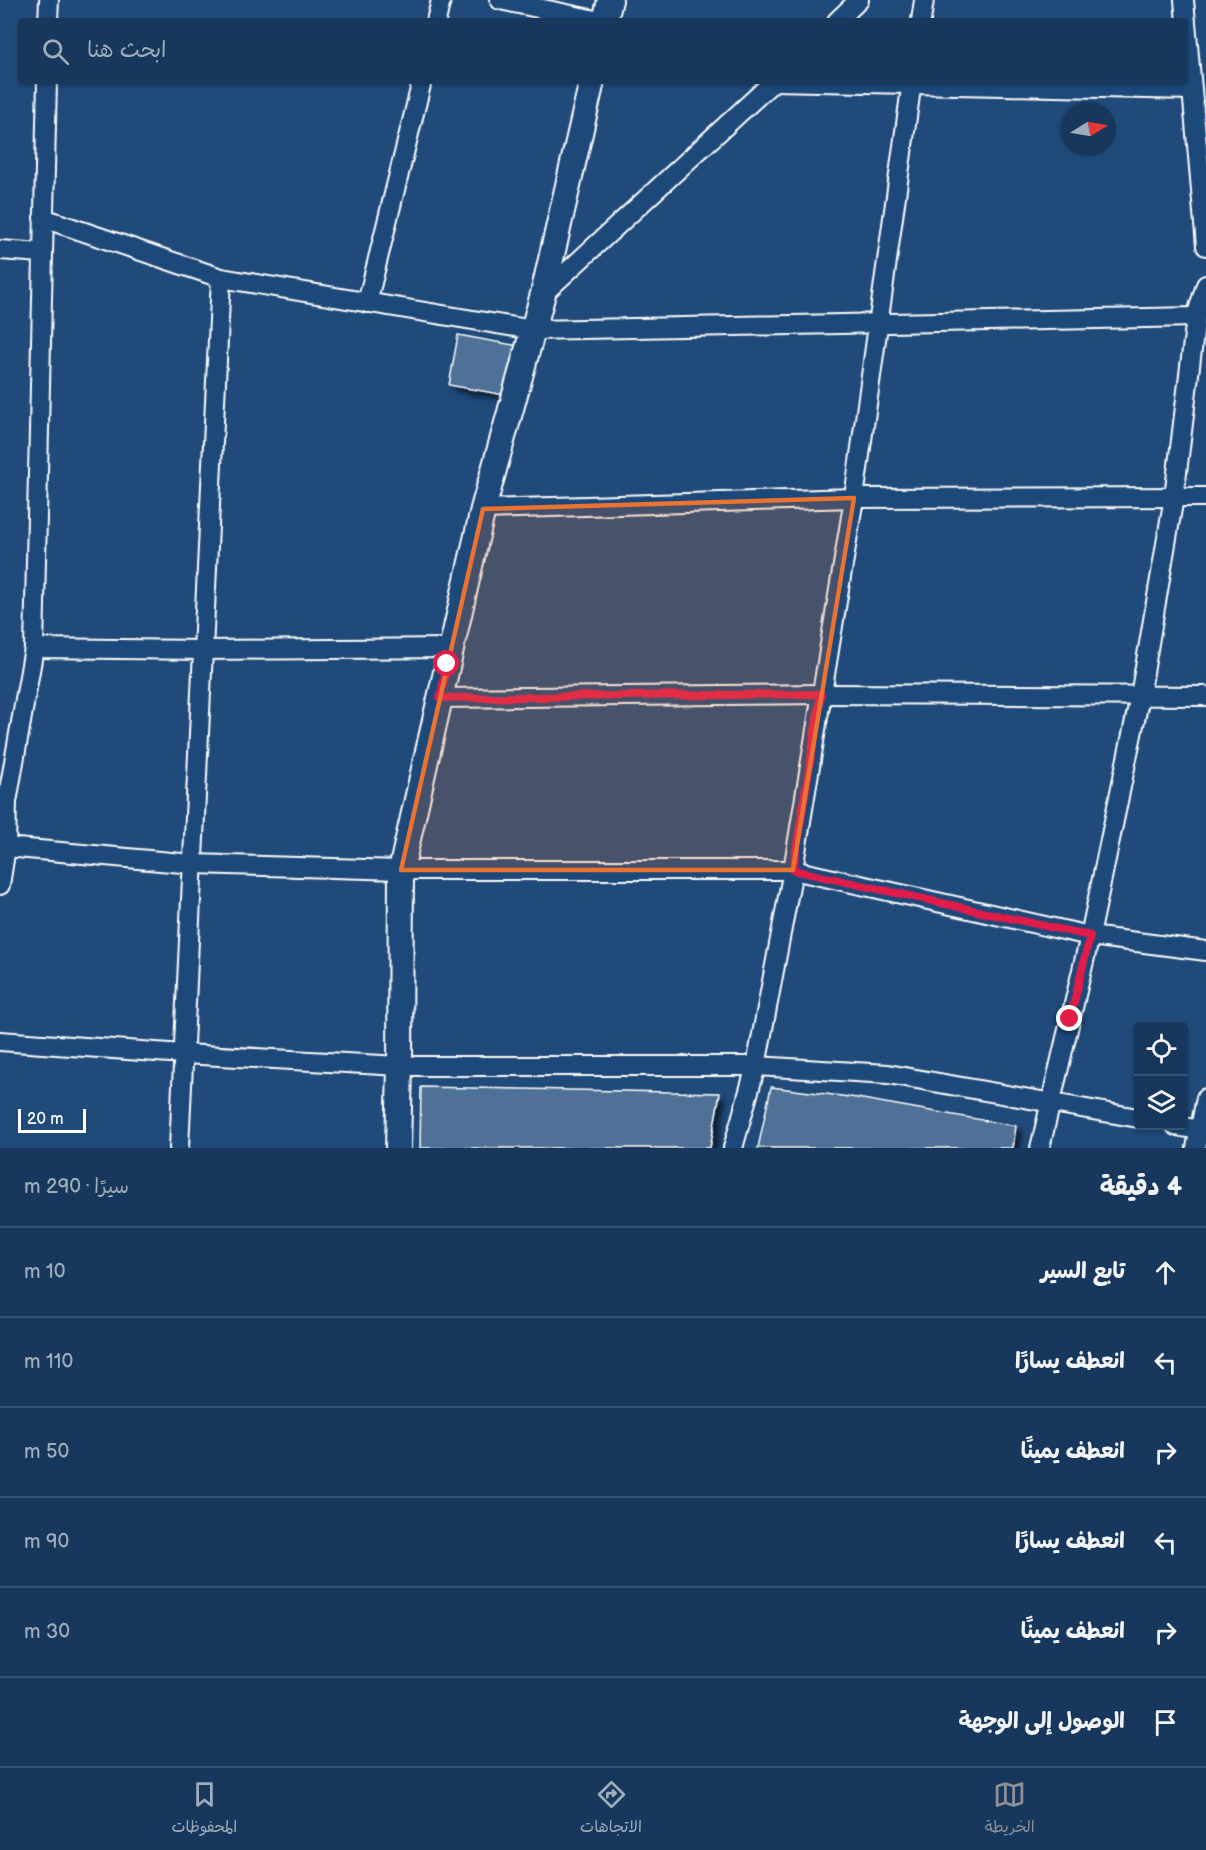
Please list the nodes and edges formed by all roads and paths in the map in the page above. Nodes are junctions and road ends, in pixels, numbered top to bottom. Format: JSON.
{"nodes":[{"id":1,"x":49,"y":0,"type":"edge"},
{"id":2,"x":441,"y":0,"type":"edge"},
{"id":3,"x":500,"y":0,"type":"edge"},
{"id":4,"x":610,"y":0,"type":"edge"},
{"id":5,"x":859,"y":0,"type":"edge"},
{"id":6,"x":924,"y":0,"type":"edge"},
{"id":7,"x":1184,"y":0,"type":"edge"},
{"id":8,"x":48,"y":18,"type":"edge"},
{"id":9,"x":437,"y":18,"type":"edge"},
{"id":10,"x":586,"y":18,"type":"edge"},
{"id":11,"x":606,"y":18,"type":"edge"},
{"id":12,"x":840,"y":18,"type":"edge"},
{"id":13,"x":921,"y":18,"type":"edge"},
{"id":14,"x":1186,"y":18,"type":"edge"},
{"id":15,"x":1188,"y":45,"type":"edge"},
{"id":16,"x":46,"y":84,"type":"edge"},
{"id":17,"x":421,"y":84,"type":"edge"},
{"id":18,"x":591,"y":84,"type":"edge"},
{"id":19,"x":770,"y":84,"type":"edge"},
{"id":20,"x":912,"y":84,"type":"edge"},
{"id":21,"x":952,"y":84,"type":"edge"},
{"id":22,"x":1192,"y":90,"type":"junction"},
{"id":23,"x":43,"y":218,"type":"junction"},
{"id":24,"x":1206,"y":246,"type":"edge"},
{"id":25,"x":0,"y":250,"type":"edge"},
{"id":26,"x":42,"y":253,"type":"junction"},
{"id":27,"x":221,"y":278,"type":"junction"},
{"id":28,"x":1206,"y":285,"type":"edge"},
{"id":29,"x":543,"y":294,"type":"junction"},
{"id":30,"x":367,"y":303,"type":"junction"},
{"id":31,"x":1196,"y":317,"type":"junction"},
{"id":32,"x":878,"y":323,"type":"junction"},
{"id":33,"x":533,"y":330,"type":"junction"},
{"id":34,"x":1174,"y":497,"type":"junction"},
{"id":35,"x":1206,"y":497,"type":"edge"},
{"id":36,"x":854,"y":498,"type":"junction"},
{"id":37,"x":483,"y":509,"type":"junction"},
{"id":38,"x":34,"y":648,"type":"junction"},
{"id":39,"x":451,"y":648,"type":"junction"},
{"id":40,"x":204,"y":650,"type":"junction"},
{"id":41,"x":821,"y":694,"type":"junction"},
{"id":42,"x":1140,"y":696,"type":"junction"},
{"id":43,"x":1206,"y":696,"type":"edge"},
{"id":44,"x":440,"y":698,"type":"junction"},
{"id":45,"x":4,"y":801,"type":"edge"},
{"id":46,"x":6,"y":847,"type":"junction"},
{"id":47,"x":193,"y":864,"type":"junction"},
{"id":48,"x":401,"y":870,"type":"junction"},
{"id":49,"x":793,"y":870,"type":"junction"},
{"id":50,"x":0,"y":885,"type":"edge"},
{"id":51,"x":1090,"y":936,"type":"junction"},
{"id":52,"x":1206,"y":951,"type":"edge"},
{"id":53,"x":0,"y":1041,"type":"edge"},
{"id":54,"x":184,"y":1054,"type":"junction"},
{"id":55,"x":400,"y":1066,"type":"junction"},
{"id":56,"x":756,"y":1066,"type":"junction"},
{"id":57,"x":1206,"y":1098,"type":"edge"},
{"id":58,"x":1050,"y":1102,"type":"junction"},
{"id":59,"x":1134,"y":1117,"type":"edge"},
{"id":60,"x":1184,"y":1130,"type":"edge"},
{"id":61,"x":1198,"y":1139,"type":"edge"},
{"id":62,"x":179,"y":1148,"type":"edge"},
{"id":63,"x":398,"y":1148,"type":"edge"},
{"id":64,"x":733,"y":1148,"type":"edge"},
{"id":65,"x":1040,"y":1148,"type":"edge"}],
"edges":[{"from":1,"to":8,"type":"street"},
{"from":2,"to":9,"type":"street"},
{"from":3,"to":10,"type":"street"},
{"from":4,"to":11,"type":"street"},
{"from":5,"to":12,"type":"street"},
{"from":6,"to":13,"type":"street"},
{"from":7,"to":14,"type":"street"},
{"from":15,"to":22,"type":"street"},
{"from":16,"to":23,"type":"street"},
{"from":17,"to":30,"type":"street"},
{"from":18,"to":29,"type":"street"},
{"from":19,"to":29,"type":"street"},
{"from":20,"to":32,"type":"street"},
{"from":21,"to":22,"type":"street"},
{"from":22,"to":24,"type":"street"},
{"from":23,"to":26,"type":"street"},
{"from":23,"to":27,"type":"street"},
{"from":25,"to":26,"type":"street"},
{"from":26,"to":38,"type":"street"},
{"from":27,"to":30,"type":"street"},
{"from":27,"to":40,"type":"street"},
{"from":28,"to":31,"type":"street"},
{"from":29,"to":33,"type":"street"},
{"from":30,"to":33,"type":"street"},
{"from":31,"to":32,"type":"street"},
{"from":31,"to":34,"type":"street"},
{"from":32,"to":33,"type":"street"},
{"from":32,"to":36,"type":"street"},
{"from":33,"to":37,"type":"street"},
{"from":34,"to":35,"type":"street"},
{"from":34,"to":36,"type":"street"},
{"from":34,"to":42,"type":"street"},
{"from":36,"to":37,"type":"street"},
{"from":36,"to":41,"type":"street"},
{"from":37,"to":39,"type":"street"},
{"from":38,"to":40,"type":"street"},
{"from":38,"to":45,"type":"street"},
{"from":39,"to":40,"type":"street"},
{"from":39,"to":44,"type":"street"},
{"from":40,"to":47,"type":"street"},
{"from":41,"to":42,"type":"street"},
{"from":41,"to":44,"type":"street"},
{"from":41,"to":49,"type":"street"},
{"from":42,"to":43,"type":"street"},
{"from":42,"to":51,"type":"street"},
{"from":44,"to":48,"type":"street"},
{"from":45,"to":46,"type":"street"},
{"from":46,"to":47,"type":"street"},
{"from":46,"to":50,"type":"street"},
{"from":47,"to":48,"type":"street"},
{"from":47,"to":54,"type":"street"},
{"from":48,"to":49,"type":"street"},
{"from":48,"to":55,"type":"street"},
{"from":49,"to":51,"type":"street"},
{"from":49,"to":56,"type":"street"},
{"from":51,"to":52,"type":"street"},
{"from":51,"to":58,"type":"street"},
{"from":53,"to":54,"type":"street"},
{"from":54,"to":55,"type":"street"},
{"from":54,"to":62,"type":"street"},
{"from":55,"to":56,"type":"street"},
{"from":55,"to":63,"type":"street"},
{"from":56,"to":58,"type":"street"},
{"from":56,"to":64,"type":"street"},
{"from":57,"to":61,"type":"street"},
{"from":58,"to":59,"type":"street"},
{"from":58,"to":65,"type":"street"},
{"from":60,"to":61,"type":"street"}]}
